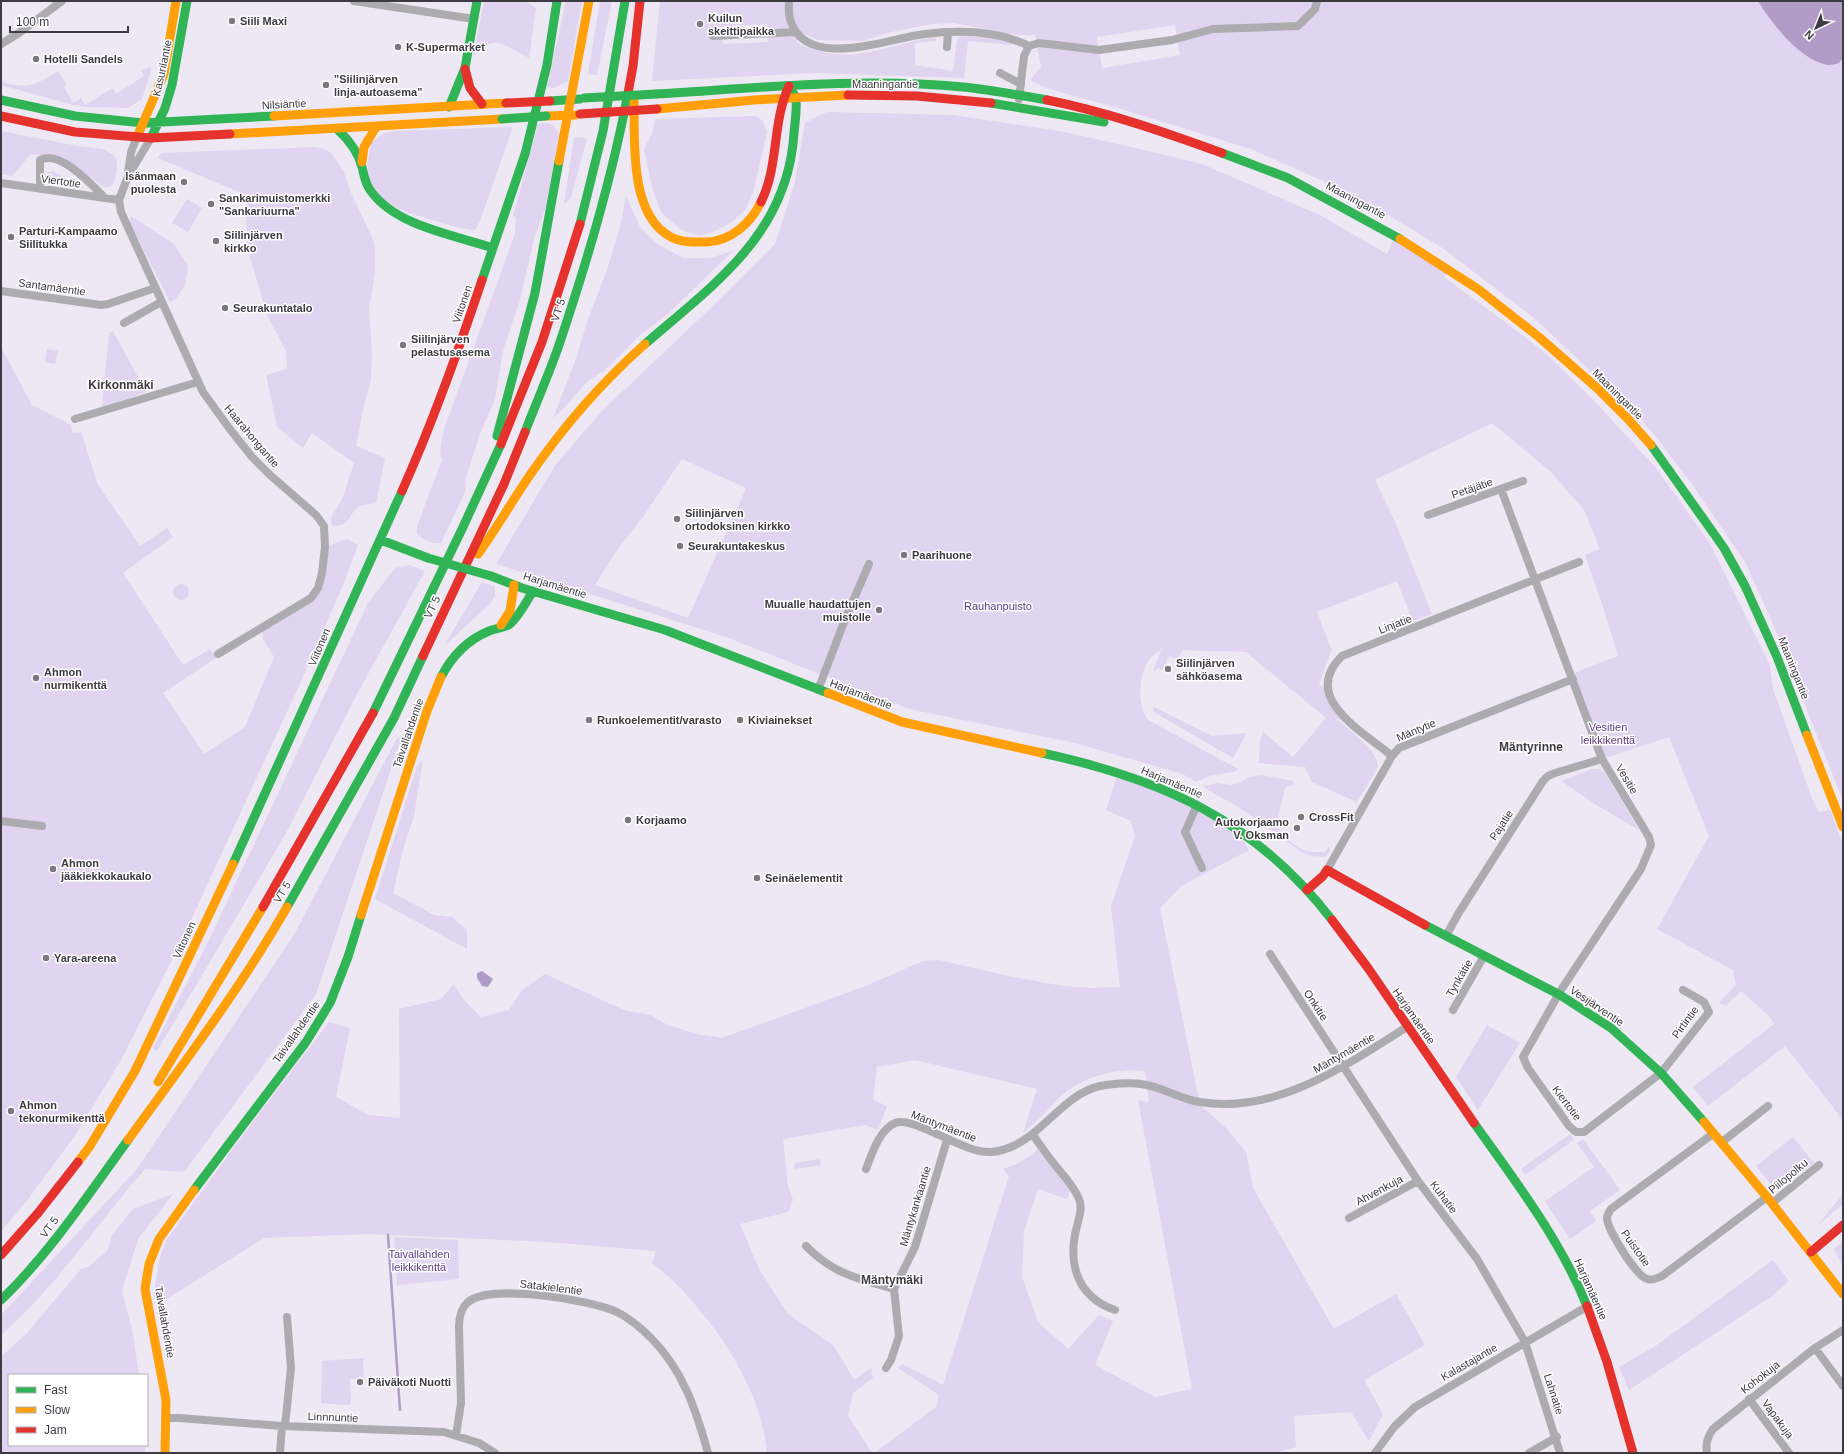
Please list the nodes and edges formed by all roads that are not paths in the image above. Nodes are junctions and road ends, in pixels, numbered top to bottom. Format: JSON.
{"nodes":[{"id":1,"x":62,"y":1,"type":"edge"},
{"id":2,"x":176,"y":1,"type":"edge"},
{"id":3,"x":187,"y":1,"type":"edge"},
{"id":4,"x":354,"y":1,"type":"edge"},
{"id":5,"x":478,"y":1,"type":"edge"},
{"id":6,"x":557,"y":1,"type":"edge"},
{"id":7,"x":589,"y":1,"type":"edge"},
{"id":8,"x":625,"y":1,"type":"edge"},
{"id":9,"x":640,"y":1,"type":"edge"},
{"id":10,"x":789,"y":1,"type":"edge"},
{"id":11,"x":1317,"y":1,"type":"edge"},
{"id":12,"x":364,"y":2,"type":"edge"},
{"id":13,"x":474,"y":19,"type":"junction"},
{"id":14,"x":796,"y":32,"type":"junction"},
{"id":15,"x":948,"y":32,"type":"junction"},
{"id":16,"x":713,"y":36,"type":"dead end"},
{"id":17,"x":1,"y":44,"type":"edge"},
{"id":18,"x":1029,"y":46,"type":"junction"},
{"id":19,"x":947,"y":47,"type":"dead end"},
{"id":20,"x":633,"y":66,"type":"junction"},
{"id":21,"x":465,"y":68,"type":"junction"},
{"id":22,"x":1000,"y":73,"type":"dead end"},
{"id":23,"x":164,"y":74,"type":"junction"},
{"id":24,"x":1021,"y":84,"type":"junction"},
{"id":25,"x":172,"y":85,"type":"junction"},
{"id":26,"x":789,"y":86,"type":"junction"},
{"id":27,"x":1019,"y":96,"type":"junction"},
{"id":28,"x":782,"y":98,"type":"junction"},
{"id":29,"x":796,"y":98,"type":"junction"},
{"id":30,"x":1,"y":100,"type":"edge"},
{"id":31,"x":571,"y":100,"type":"junction"},
{"id":32,"x":482,"y":104,"type":"junction"},
{"id":33,"x":1019,"y":106,"type":"junction"},
{"id":34,"x":448,"y":107,"type":"junction"},
{"id":35,"x":568,"y":115,"type":"junction"},
{"id":36,"x":1,"y":116,"type":"edge"},
{"id":37,"x":143,"y":123,"type":"junction"},
{"id":38,"x":158,"y":123,"type":"junction"},
{"id":39,"x":376,"y":127,"type":"junction"},
{"id":40,"x":337,"y":129,"type":"junction"},
{"id":41,"x":138,"y":137,"type":"junction"},
{"id":42,"x":150,"y":138,"type":"junction"},
{"id":43,"x":1199,"y":145,"type":"junction"},
{"id":44,"x":361,"y":164,"type":"junction"},
{"id":45,"x":128,"y":176,"type":"junction"},
{"id":46,"x":1,"y":183,"type":"edge"},
{"id":47,"x":40,"y":189,"type":"junction"},
{"id":48,"x":105,"y":198,"type":"junction"},
{"id":49,"x":119,"y":200,"type":"junction"},
{"id":50,"x":493,"y":248,"type":"junction"},
{"id":51,"x":155,"y":288,"type":"junction"},
{"id":52,"x":1,"y":291,"type":"edge"},
{"id":53,"x":161,"y":302,"type":"junction"},
{"id":54,"x":124,"y":323,"type":"dead end"},
{"id":55,"x":198,"y":382,"type":"junction"},
{"id":56,"x":75,"y":419,"type":"dead end"},
{"id":57,"x":1523,"y":481,"type":"dead end"},
{"id":58,"x":484,"y":486,"type":"junction"},
{"id":59,"x":1501,"y":489,"type":"junction"},
{"id":60,"x":1428,"y":515,"type":"dead end"},
{"id":61,"x":381,"y":540,"type":"junction"},
{"id":62,"x":1579,"y":562,"type":"dead end"},
{"id":63,"x":869,"y":564,"type":"dead end"},
{"id":64,"x":1535,"y":581,"type":"junction"},
{"id":65,"x":457,"y":584,"type":"junction"},
{"id":66,"x":514,"y":585,"type":"junction"},
{"id":67,"x":533,"y":591,"type":"junction"},
{"id":68,"x":499,"y":628,"type":"junction"},
{"id":69,"x":218,"y":654,"type":"dead end"},
{"id":70,"x":1573,"y":679,"type":"junction"},
{"id":71,"x":818,"y":690,"type":"junction"},
{"id":72,"x":1392,"y":756,"type":"junction"},
{"id":73,"x":1602,"y":759,"type":"junction"},
{"id":74,"x":1197,"y":805,"type":"junction"},
{"id":75,"x":1,"y":821,"type":"edge"},
{"id":76,"x":42,"y":826,"type":"dead end"},
{"id":77,"x":1843,"y":827,"type":"edge"},
{"id":78,"x":1202,"y":868,"type":"dead end"},
{"id":79,"x":1327,"y":870,"type":"junction"},
{"id":80,"x":1307,"y":890,"type":"junction"},
{"id":81,"x":1446,"y":936,"type":"junction"},
{"id":82,"x":1270,"y":954,"type":"dead end"},
{"id":83,"x":1484,"y":956,"type":"junction"},
{"id":84,"x":1683,"y":990,"type":"dead end"},
{"id":85,"x":1560,"y":995,"type":"junction"},
{"id":86,"x":1453,"y":1010,"type":"dead end"},
{"id":87,"x":1407,"y":1027,"type":"junction"},
{"id":88,"x":1344,"y":1067,"type":"junction"},
{"id":89,"x":1661,"y":1073,"type":"junction"},
{"id":90,"x":1768,"y":1106,"type":"dead end"},
{"id":91,"x":1714,"y":1133,"type":"junction"},
{"id":92,"x":1033,"y":1135,"type":"junction"},
{"id":93,"x":947,"y":1140,"type":"junction"},
{"id":94,"x":1722,"y":1142,"type":"junction"},
{"id":95,"x":109,"y":1163,"type":"junction"},
{"id":96,"x":1819,"y":1165,"type":"dead end"},
{"id":97,"x":866,"y":1169,"type":"dead end"},
{"id":98,"x":1418,"y":1182,"type":"junction"},
{"id":99,"x":1770,"y":1200,"type":"junction"},
{"id":100,"x":1349,"y":1218,"type":"dead end"},
{"id":101,"x":1843,"y":1225,"type":"edge"},
{"id":102,"x":806,"y":1246,"type":"dead end"},
{"id":103,"x":1811,"y":1252,"type":"junction"},
{"id":104,"x":1,"y":1255,"type":"edge"},
{"id":105,"x":894,"y":1290,"type":"junction"},
{"id":106,"x":1843,"y":1294,"type":"edge"},
{"id":107,"x":1,"y":1300,"type":"edge"},
{"id":108,"x":1588,"y":1306,"type":"junction"},
{"id":109,"x":1115,"y":1310,"type":"dead end"},
{"id":110,"x":287,"y":1317,"type":"dead end"},
{"id":111,"x":1843,"y":1330,"type":"edge"},
{"id":112,"x":1525,"y":1342,"type":"junction"},
{"id":113,"x":1815,"y":1348,"type":"junction"},
{"id":114,"x":886,"y":1368,"type":"dead end"},
{"id":115,"x":1843,"y":1386,"type":"edge"},
{"id":116,"x":1749,"y":1399,"type":"junction"},
{"id":117,"x":166,"y":1418,"type":"junction"},
{"id":118,"x":284,"y":1426,"type":"junction"},
{"id":119,"x":456,"y":1435,"type":"junction"},
{"id":120,"x":1557,"y":1437,"type":"junction"},
{"id":121,"x":164,"y":1453,"type":"edge"},
{"id":122,"x":280,"y":1453,"type":"edge"},
{"id":123,"x":495,"y":1453,"type":"edge"},
{"id":124,"x":708,"y":1453,"type":"edge"},
{"id":125,"x":1375,"y":1453,"type":"edge"},
{"id":126,"x":1529,"y":1453,"type":"edge"},
{"id":127,"x":1560,"y":1453,"type":"edge"},
{"id":128,"x":1633,"y":1453,"type":"edge"},
{"id":129,"x":1707,"y":1453,"type":"edge"},
{"id":130,"x":1789,"y":1453,"type":"edge"}],
"edges":[{"from":1,"to":17,"type":"street"},
{"from":2,"to":23,"type":"main road","name":"Kasurilantie"},
{"from":3,"to":25,"type":"main road","name":"Kasurilantie"},
{"from":4,"to":12,"type":"street"},
{"from":5,"to":13,"type":"main road"},
{"from":6,"to":50,"type":"main road","name":"Viitonen"},
{"from":7,"to":31,"type":"main road"},
{"from":8,"to":58,"type":"main road","name":"VT 5"},
{"from":9,"to":20,"type":"main road","name":"VT 5"},
{"from":10,"to":14,"type":"street"},
{"from":11,"to":18,"type":"street"},
{"from":12,"to":13,"type":"street"},
{"from":13,"to":21,"type":"main road"},
{"from":14,"to":15,"type":"street"},
{"from":14,"to":16,"type":"street"},
{"from":15,"to":18,"type":"street"},
{"from":15,"to":19,"type":"street"},
{"from":18,"to":24,"type":"street"},
{"from":20,"to":28,"type":"main road"},
{"from":20,"to":65,"type":"main road","name":"VT 5"},
{"from":21,"to":32,"type":"main road"},
{"from":21,"to":34,"type":"main road"},
{"from":22,"to":24,"type":"street"},
{"from":23,"to":25,"type":"main road"},
{"from":23,"to":37,"type":"main road","name":"Kasurilantie"},
{"from":24,"to":27,"type":"street"},
{"from":25,"to":38,"type":"main road","name":"Kasurilantie"},
{"from":26,"to":27,"type":"main road","name":"Maaningantie"},
{"from":26,"to":28,"type":"main road"},
{"from":26,"to":29,"type":"main road"},
{"from":26,"to":31,"type":"main road","name":"Maaningantie","bridge":true},
{"from":27,"to":33,"type":"street"},
{"from":27,"to":43,"type":"main road","name":"Maaningantie"},
{"from":28,"to":29,"type":"main road","name":"Maaningantie"},
{"from":28,"to":35,"type":"main road","name":"Maaningantie","bridge":true},
{"from":29,"to":33,"type":"main road","name":"Maaningantie"},
{"from":29,"to":65,"type":"main road"},
{"from":30,"to":37,"type":"main road","name":"Nilsiäntie"},
{"from":31,"to":32,"type":"main road","name":"Nilsiäntie","bridge":true},
{"from":31,"to":35,"type":"main road"},
{"from":32,"to":34,"type":"main road","name":"Nilsiäntie"},
{"from":33,"to":43,"type":"main road","name":"Maaningantie"},
{"from":34,"to":38,"type":"main road","name":"Nilsiäntie"},
{"from":35,"to":39,"type":"main road","bridge":true},
{"from":35,"to":58,"type":"main road"},
{"from":36,"to":41,"type":"main road"},
{"from":37,"to":38,"type":"main road","name":"Nilsiäntie"},
{"from":37,"to":41,"type":"main road","name":"Kasurilantie"},
{"from":38,"to":42,"type":"main road","name":"Kasurilantie"},
{"from":39,"to":40,"type":"main road"},
{"from":39,"to":44,"type":"main road"},
{"from":40,"to":42,"type":"main road"},
{"from":40,"to":44,"type":"main road"},
{"from":41,"to":42,"type":"main road"},
{"from":41,"to":45,"type":"street"},
{"from":42,"to":45,"type":"street"},
{"from":43,"to":77,"type":"main road","name":"Maaningantie"},
{"from":44,"to":50,"type":"main road"},
{"from":45,"to":49,"type":"street"},
{"from":46,"to":47,"type":"street","name":"Viertotie"},
{"from":47,"to":48,"type":"street","name":"Viertotie"},
{"from":47,"to":48,"type":"street"},
{"from":48,"to":49,"type":"street","name":"Viertotie"},
{"from":49,"to":51,"type":"street","name":"Haarahongantie"},
{"from":50,"to":61,"type":"main road","name":"Viitonen"},
{"from":51,"to":52,"type":"street","name":"Santamäentie"},
{"from":51,"to":53,"type":"street","name":"Haarahongantie"},
{"from":53,"to":54,"type":"street"},
{"from":53,"to":55,"type":"street","name":"Haarahongantie"},
{"from":55,"to":56,"type":"street"},
{"from":55,"to":69,"type":"street","name":"Haarahongantie"},
{"from":57,"to":59,"type":"street","name":"Petäjätie"},
{"from":58,"to":95,"type":"main road","name":"VT 5"},
{"from":59,"to":60,"type":"street","name":"Petäjätie"},
{"from":59,"to":64,"type":"street","name":"Vesitie"},
{"from":61,"to":66,"type":"main road","name":"Harjamäentie","bridge":true},
{"from":61,"to":104,"type":"main road","name":"Viitonen"},
{"from":62,"to":64,"type":"street","name":"Linjatie"},
{"from":63,"to":71,"type":"street"},
{"from":64,"to":70,"type":"street","name":"Vesitie"},
{"from":64,"to":72,"type":"street","name":"Linjatie"},
{"from":65,"to":95,"type":"main road","name":"VT 5"},
{"from":66,"to":67,"type":"main road","name":"Harjamäentie"},
{"from":66,"to":68,"type":"main road"},
{"from":67,"to":68,"type":"main road","name":"Taivallahdentie"},
{"from":67,"to":71,"type":"main road","name":"Harjamäentie"},
{"from":68,"to":117,"type":"main road","name":"Taivallahdentie"},
{"from":70,"to":72,"type":"street","name":"Mäntytie"},
{"from":70,"to":73,"type":"street","name":"Vesitie"},
{"from":71,"to":74,"type":"main road","name":"Harjamäentie"},
{"from":72,"to":79,"type":"street","name":"Mäntytie"},
{"from":73,"to":81,"type":"street","name":"Pajatie"},
{"from":73,"to":85,"type":"street","name":"Vesitie"},
{"from":74,"to":78,"type":"street"},
{"from":74,"to":80,"type":"main road","name":"Harjamäentie"},
{"from":75,"to":76,"type":"street"},
{"from":79,"to":80,"type":"main road"},
{"from":79,"to":81,"type":"main road","name":"Vesijärventie"},
{"from":80,"to":87,"type":"main road","name":"Harjamäentie"},
{"from":81,"to":83,"type":"main road","name":"Vesijärventie"},
{"from":82,"to":88,"type":"street","name":"Onkitie"},
{"from":83,"to":85,"type":"main road","name":"Vesijärventie"},
{"from":83,"to":86,"type":"street","name":"Tynkätie"},
{"from":84,"to":89,"type":"street","name":"Pirtintie"},
{"from":85,"to":89,"type":"main road","name":"Vesijärventie"},
{"from":85,"to":89,"type":"street","name":"Kiertotie"},
{"from":87,"to":88,"type":"street","name":"Mäntymäentie"},
{"from":87,"to":108,"type":"main road","name":"Harjamäentie"},
{"from":88,"to":92,"type":"street","name":"Mäntymäentie"},
{"from":88,"to":98,"type":"street","name":"Kuhatie"},
{"from":89,"to":91,"type":"main road","name":"Vesijärventie"},
{"from":90,"to":94,"type":"street"},
{"from":91,"to":94,"type":"main road","name":"Vesijärventie"},
{"from":91,"to":99,"type":"street","name":"Puistotie"},
{"from":92,"to":93,"type":"street","name":"Mäntymäentie"},
{"from":92,"to":109,"type":"street"},
{"from":93,"to":97,"type":"street","name":"Mäntymäentie"},
{"from":93,"to":105,"type":"street","name":"Mäntykankaantie"},
{"from":94,"to":99,"type":"main road","name":"Vesijärventie"},
{"from":95,"to":107,"type":"main road","name":"VT 5"},
{"from":96,"to":99,"type":"street","name":"Piilopolku"},
{"from":98,"to":100,"type":"street","name":"Ahvenkuja"},
{"from":98,"to":112,"type":"street","name":"Kuhatie"},
{"from":99,"to":103,"type":"main road","name":"Vesijärventie"},
{"from":101,"to":103,"type":"main road"},
{"from":102,"to":105,"type":"street"},
{"from":103,"to":106,"type":"main road","name":"Vesijärventie"},
{"from":105,"to":114,"type":"street"},
{"from":108,"to":112,"type":"street","name":"Kalastajantie"},
{"from":108,"to":128,"type":"main road","name":"Harjamäentie"},
{"from":110,"to":118,"type":"street"},
{"from":111,"to":113,"type":"street","name":"Kohokuja"},
{"from":112,"to":120,"type":"street","name":"Lahnatie"},
{"from":112,"to":125,"type":"street","name":"Kalastajantie"},
{"from":113,"to":115,"type":"street"},
{"from":113,"to":116,"type":"street","name":"Kohokuja"},
{"from":116,"to":129,"type":"street","name":"Kohokuja"},
{"from":116,"to":130,"type":"street","name":"Vapakuja"},
{"from":117,"to":118,"type":"street","name":"Linnnuntie"},
{"from":117,"to":121,"type":"main road","name":"Taivallahdentie"},
{"from":118,"to":119,"type":"street","name":"Linnnuntie"},
{"from":118,"to":122,"type":"street"},
{"from":119,"to":123,"type":"street","name":"Linnnuntie"},
{"from":119,"to":124,"type":"street","name":"Satakielentie"},
{"from":120,"to":126,"type":"street"},
{"from":120,"to":127,"type":"street","name":"Lahnatie"}]}
